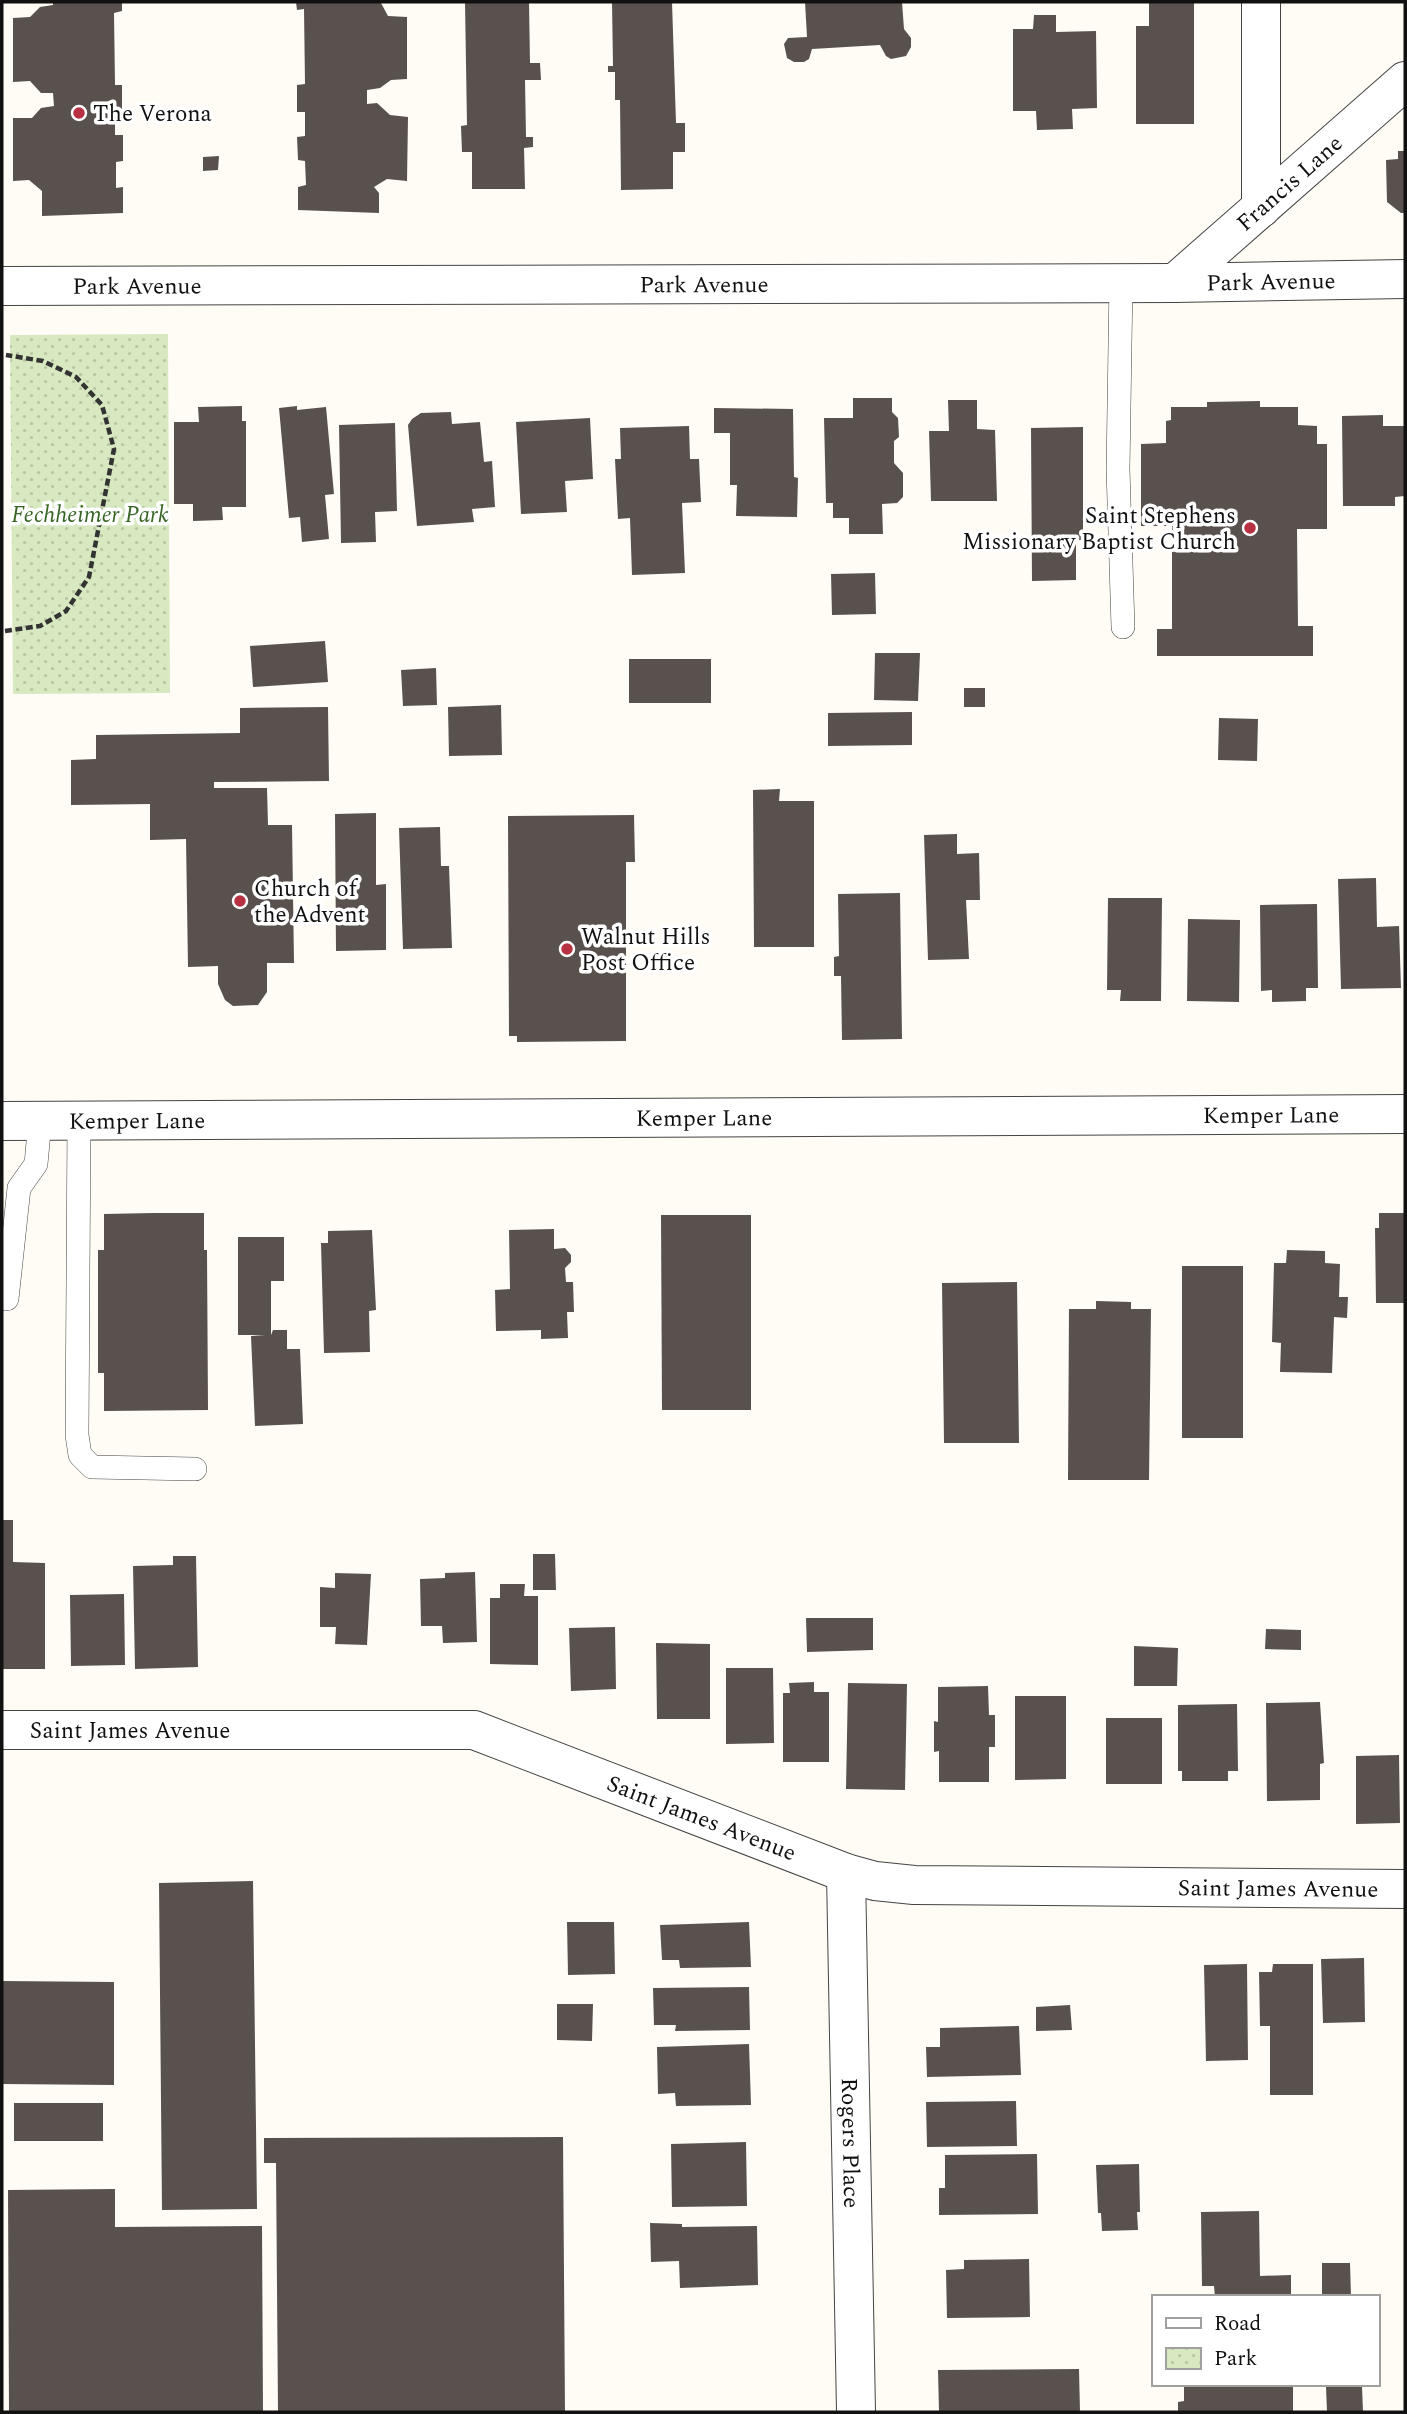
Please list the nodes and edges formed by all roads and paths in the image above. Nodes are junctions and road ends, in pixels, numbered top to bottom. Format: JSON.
{"nodes":[{"id":1,"x":1261,"y":2,"type":"edge"},
{"id":2,"x":1405,"y":81,"type":"edge"},
{"id":3,"x":1261,"y":208,"type":"junction"},
{"id":4,"x":1405,"y":279,"type":"edge"},
{"id":5,"x":1175,"y":283,"type":"junction"},
{"id":6,"x":1121,"y":284,"type":"junction"},
{"id":7,"x":2,"y":286,"type":"edge"},
{"id":8,"x":6,"y":355,"type":"dead end"},
{"id":9,"x":1123,"y":627,"type":"dead end"},
{"id":10,"x":5,"y":631,"type":"dead end"},
{"id":11,"x":1405,"y":1114,"type":"edge"},
{"id":12,"x":2,"y":1121,"type":"edge"},
{"id":13,"x":40,"y":1121,"type":"junction"},
{"id":14,"x":79,"y":1121,"type":"junction"},
{"id":15,"x":2,"y":1299,"type":"edge"},
{"id":16,"x":195,"y":1469,"type":"dead end"},
{"id":17,"x":2,"y":1730,"type":"edge"},
{"id":18,"x":846,"y":1873,"type":"junction"},
{"id":19,"x":1405,"y":1889,"type":"edge"},
{"id":20,"x":856,"y":2412,"type":"edge"}],
"edges":[{"from":1,"to":3,"type":"street"},
{"from":2,"to":3,"type":"street","name":"Francis Lane"},
{"from":3,"to":5,"type":"street","name":"Francis Lane"},
{"from":4,"to":5,"type":"street","name":"Park Avenue"},
{"from":5,"to":6,"type":"street","name":"Park Avenue"},
{"from":6,"to":7,"type":"street","name":"Park Avenue"},
{"from":6,"to":9,"type":"lane"},
{"from":8,"to":10,"type":"path"},
{"from":11,"to":14,"type":"street","name":"Kemper Lane"},
{"from":12,"to":13,"type":"street","name":"Kemper Lane"},
{"from":13,"to":14,"type":"street","name":"Kemper Lane"},
{"from":13,"to":15,"type":"lane"},
{"from":14,"to":16,"type":"lane"},
{"from":17,"to":18,"type":"street","name":"Saint James Avenue"},
{"from":18,"to":19,"type":"street","name":"Saint James Avenue"},
{"from":18,"to":20,"type":"street","name":"Rogers Place"}]}
